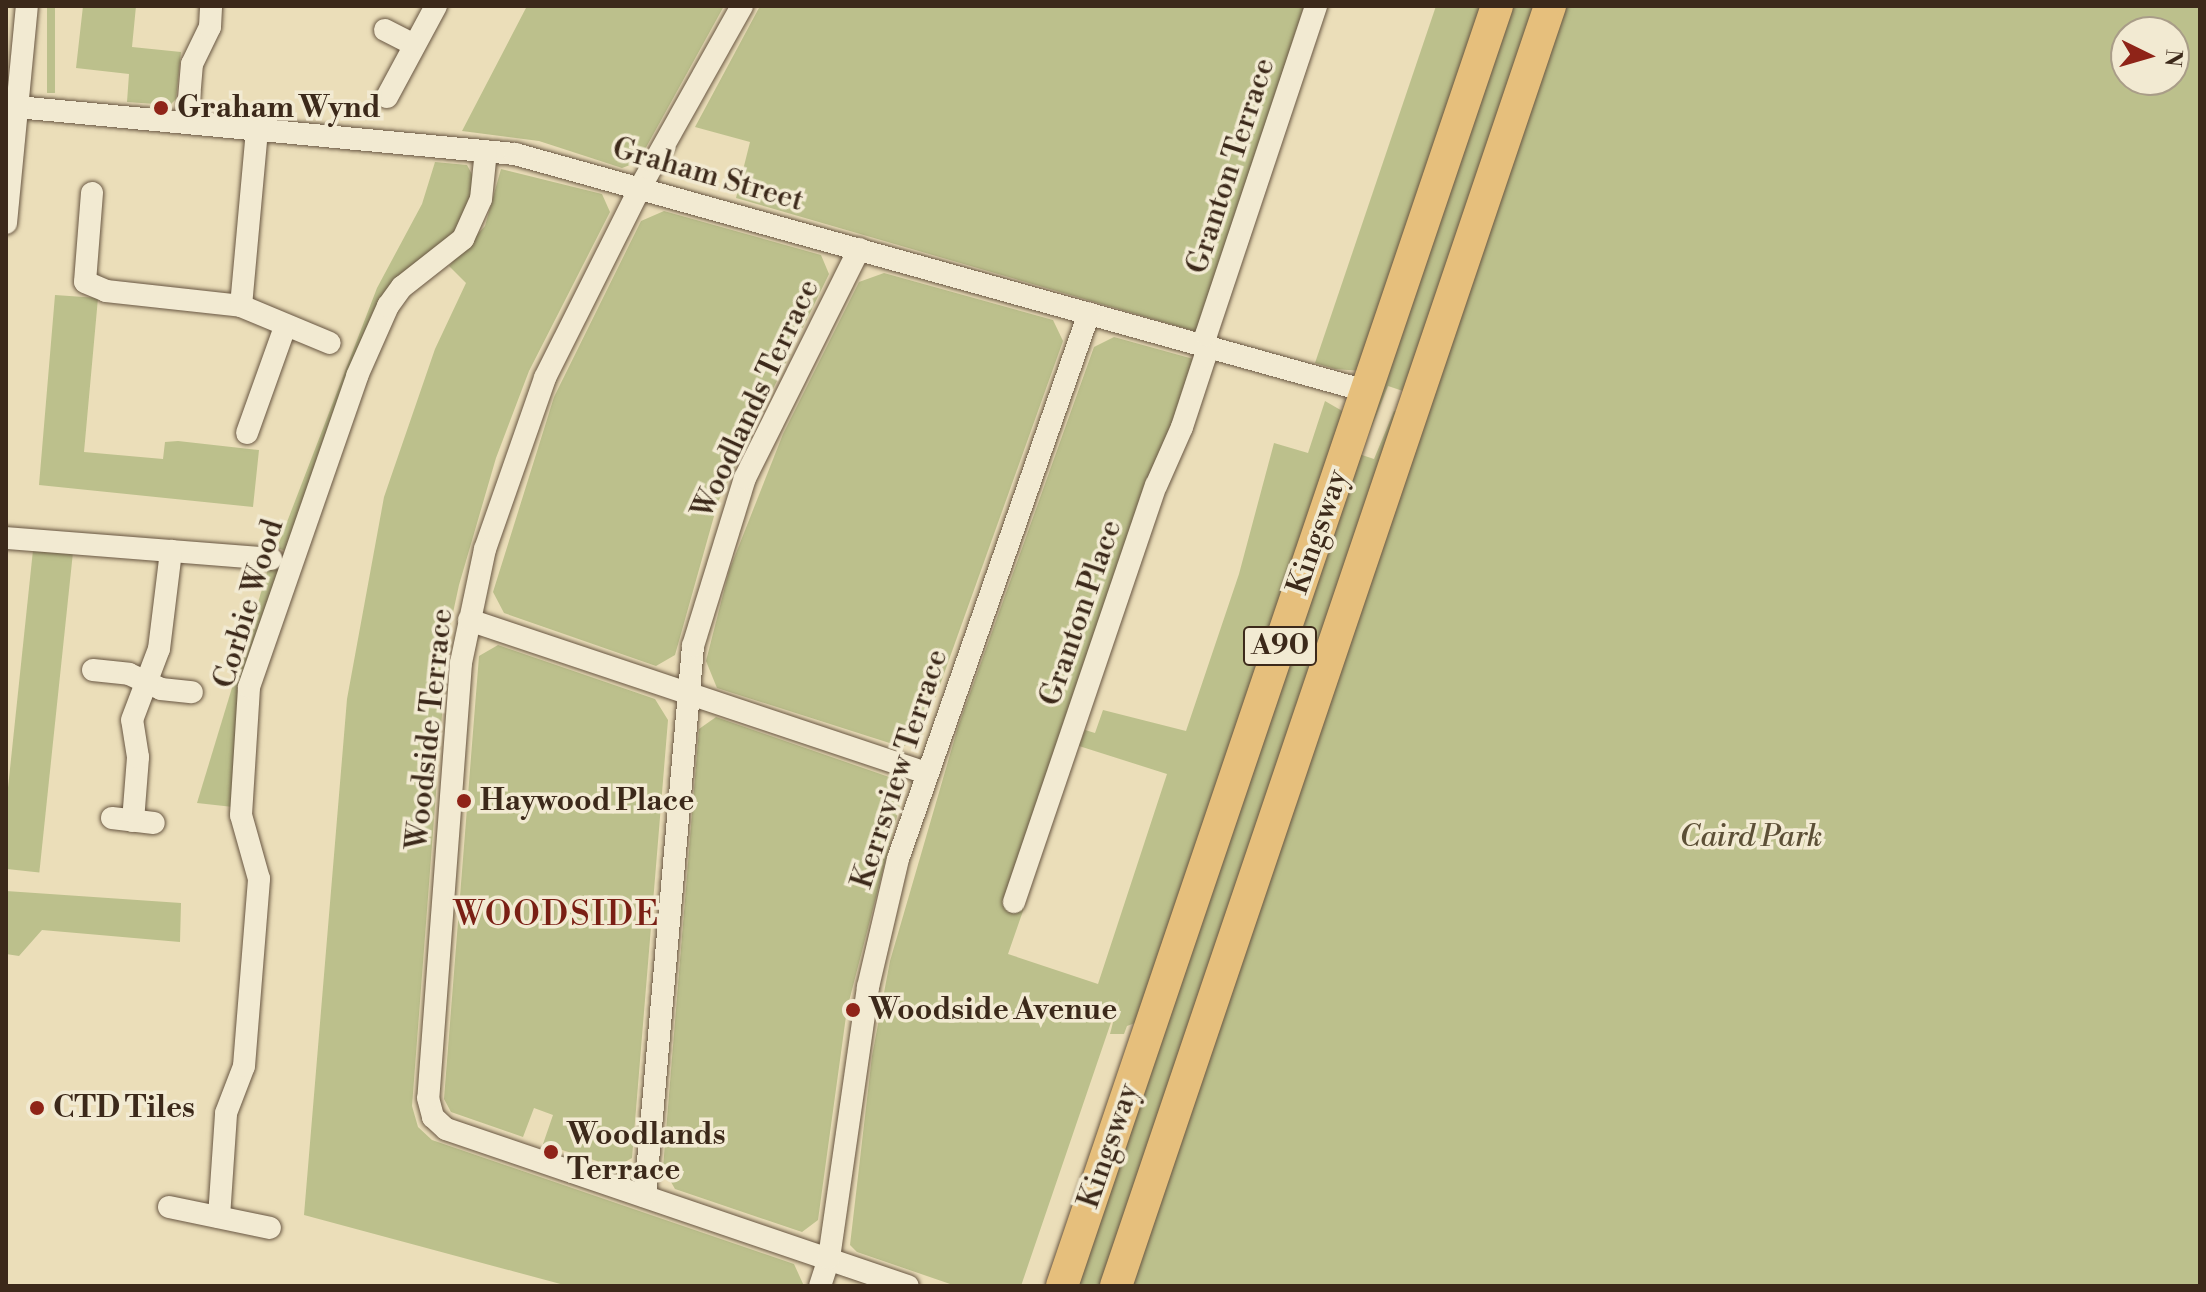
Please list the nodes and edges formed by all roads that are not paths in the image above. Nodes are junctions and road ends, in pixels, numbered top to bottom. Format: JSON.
{"nodes":[{"id":1,"x":27,"y":6,"type":"edge"},
{"id":2,"x":211,"y":6,"type":"edge"},
{"id":3,"x":436,"y":6,"type":"edge"},
{"id":4,"x":742,"y":6,"type":"edge"},
{"id":5,"x":1316,"y":6,"type":"edge"},
{"id":6,"x":1497,"y":6,"type":"edge"},
{"id":7,"x":1550,"y":6,"type":"edge"},
{"id":8,"x":385,"y":30,"type":"dead end"},
{"id":9,"x":414,"y":45,"type":"junction"},
{"id":10,"x":387,"y":97,"type":"dead end"},
{"id":11,"x":17,"y":107,"type":"junction"},
{"id":12,"x":187,"y":122,"type":"junction"},
{"id":13,"x":257,"y":129,"type":"junction"},
{"id":14,"x":486,"y":151,"type":"junction"},
{"id":15,"x":640,"y":188,"type":"junction"},
{"id":16,"x":92,"y":193,"type":"dead end"},
{"id":17,"x":6,"y":223,"type":"edge"},
{"id":18,"x":859,"y":249,"type":"junction"},
{"id":19,"x":241,"y":306,"type":"junction"},
{"id":20,"x":1089,"y":313,"type":"junction"},
{"id":21,"x":285,"y":327,"type":"junction"},
{"id":22,"x":330,"y":343,"type":"dead end"},
{"id":23,"x":1206,"y":345,"type":"junction"},
{"id":24,"x":1366,"y":391,"type":"junction"},
{"id":25,"x":247,"y":433,"type":"dead end"},
{"id":26,"x":6,"y":538,"type":"edge"},
{"id":27,"x":171,"y":551,"type":"junction"},
{"id":28,"x":271,"y":559,"type":"dead end"},
{"id":29,"x":469,"y":620,"type":"junction"},
{"id":30,"x":93,"y":670,"type":"dead end"},
{"id":31,"x":146,"y":682,"type":"junction"},
{"id":32,"x":192,"y":692,"type":"dead end"},
{"id":33,"x":686,"y":692,"type":"junction"},
{"id":34,"x":925,"y":773,"type":"junction"},
{"id":35,"x":133,"y":821,"type":"dead end"},
{"id":36,"x":1014,"y":902,"type":"dead end"},
{"id":37,"x":645,"y":1196,"type":"junction"},
{"id":38,"x":169,"y":1207,"type":"dead end"},
{"id":39,"x":219,"y":1217,"type":"junction"},
{"id":40,"x":270,"y":1228,"type":"dead end"},
{"id":41,"x":829,"y":1258,"type":"junction"},
{"id":42,"x":820,"y":1286,"type":"edge"},
{"id":43,"x":908,"y":1286,"type":"edge"},
{"id":44,"x":1062,"y":1286,"type":"edge"},
{"id":45,"x":1116,"y":1286,"type":"edge"}],
"edges":[{"from":1,"to":11,"type":"street"},
{"from":2,"to":12,"type":"street"},
{"from":3,"to":9,"type":"street"},
{"from":4,"to":15,"type":"street","name":"Woodside Terrace"},
{"from":5,"to":23,"type":"street","name":"Granton Terrace"},
{"from":6,"to":24,"type":"highway","name":"Kingsway","number":"A90"},
{"from":7,"to":45,"type":"highway","name":"Kingsway","number":"A90"},
{"from":8,"to":9,"type":"street"},
{"from":9,"to":10,"type":"street"},
{"from":11,"to":12,"type":"street","name":"Graham Street"},
{"from":11,"to":17,"type":"street"},
{"from":12,"to":13,"type":"street","name":"Graham Street"},
{"from":13,"to":14,"type":"street","name":"Graham Street"},
{"from":13,"to":19,"type":"street"},
{"from":14,"to":15,"type":"street","name":"Graham Street"},
{"from":14,"to":39,"type":"street","name":"Corbie Wood"},
{"from":15,"to":18,"type":"street","name":"Graham Street"},
{"from":15,"to":29,"type":"street","name":"Woodside Terrace"},
{"from":16,"to":19,"type":"street"},
{"from":18,"to":20,"type":"street","name":"Graham Street"},
{"from":18,"to":33,"type":"street","name":"Woodlands Terrace"},
{"from":19,"to":21,"type":"street"},
{"from":20,"to":23,"type":"street","name":"Graham Street"},
{"from":20,"to":34,"type":"street","name":"Kerrsview Terrace"},
{"from":21,"to":22,"type":"street"},
{"from":21,"to":25,"type":"street"},
{"from":23,"to":24,"type":"street","name":"Graham Street"},
{"from":23,"to":36,"type":"street","name":"Granton Place"},
{"from":24,"to":44,"type":"highway","name":"Kingsway","number":"A90"},
{"from":26,"to":27,"type":"street"},
{"from":27,"to":28,"type":"street"},
{"from":27,"to":31,"type":"street"},
{"from":29,"to":33,"type":"street"},
{"from":29,"to":37,"type":"street","name":"Woodside Terrace"},
{"from":30,"to":31,"type":"street"},
{"from":31,"to":32,"type":"street"},
{"from":31,"to":35,"type":"street"},
{"from":33,"to":34,"type":"street"},
{"from":33,"to":37,"type":"street","name":"Woodlands Terrace"},
{"from":34,"to":41,"type":"street","name":"Kerrsview Terrace"},
{"from":37,"to":41,"type":"street"},
{"from":38,"to":39,"type":"street"},
{"from":39,"to":40,"type":"street"},
{"from":41,"to":42,"type":"street","name":"Kerrsview Terrace"},
{"from":41,"to":43,"type":"street"}]}
